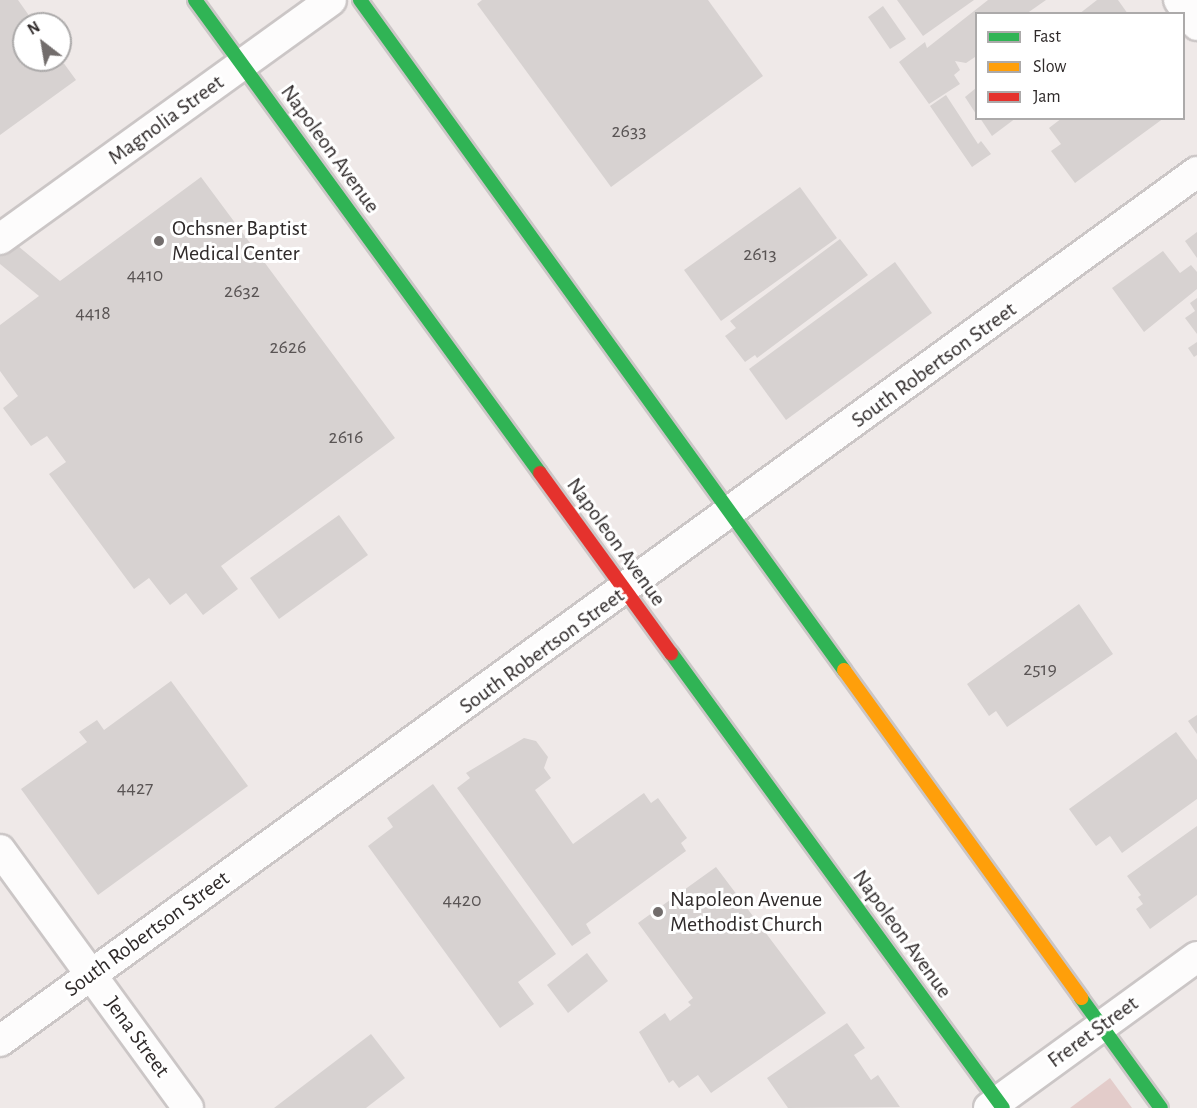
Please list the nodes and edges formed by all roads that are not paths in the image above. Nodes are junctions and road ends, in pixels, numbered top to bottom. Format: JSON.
{"nodes":[{"id":1,"x":195,"y":0,"type":"edge"},
{"id":2,"x":331,"y":0,"type":"edge"},
{"id":3,"x":360,"y":0,"type":"edge"},
{"id":4,"x":1179,"y":0,"type":"edge"},
{"id":5,"x":1197,"y":25,"type":"edge"},
{"id":6,"x":242,"y":64,"type":"junction"},
{"id":7,"x":1197,"y":172,"type":"edge"},
{"id":8,"x":0,"y":239,"type":"edge"},
{"id":9,"x":731,"y":513,"type":"junction"},
{"id":10,"x":625,"y":591,"type":"junction"},
{"id":11,"x":0,"y":850,"type":"edge"},
{"id":12,"x":1197,"y":957,"type":"edge"},
{"id":13,"x":91,"y":974,"type":"junction"},
{"id":14,"x":1102,"y":1026,"type":"junction"},
{"id":15,"x":0,"y":1041,"type":"edge"},
{"id":16,"x":997,"y":1106,"type":"edge"},
{"id":17,"x":188,"y":1108,"type":"edge"},
{"id":18,"x":1161,"y":1108,"type":"edge"}],
"edges":[{"from":1,"to":6,"type":"main road","name":"Napoleon Avenue"},
{"from":2,"to":6,"type":"street","name":"Magnolia Street"},
{"from":3,"to":9,"type":"main road"},
{"from":4,"to":5,"type":"street"},
{"from":6,"to":8,"type":"street","name":"Magnolia Street"},
{"from":6,"to":10,"type":"main road","name":"Napoleon Avenue"},
{"from":7,"to":9,"type":"street","name":"South Robertson Street"},
{"from":9,"to":10,"type":"street","name":"South Robertson Street"},
{"from":9,"to":14,"type":"main road"},
{"from":10,"to":13,"type":"street","name":"South Robertson Street"},
{"from":10,"to":16,"type":"main road","name":"Napoleon Avenue"},
{"from":11,"to":13,"type":"street","name":"Jena Street"},
{"from":12,"to":14,"type":"street","name":"Freret Street"},
{"from":13,"to":15,"type":"street","name":"South Robertson Street"},
{"from":13,"to":17,"type":"street","name":"Jena Street"},
{"from":14,"to":16,"type":"street","name":"Freret Street"},
{"from":14,"to":18,"type":"main road"}]}
